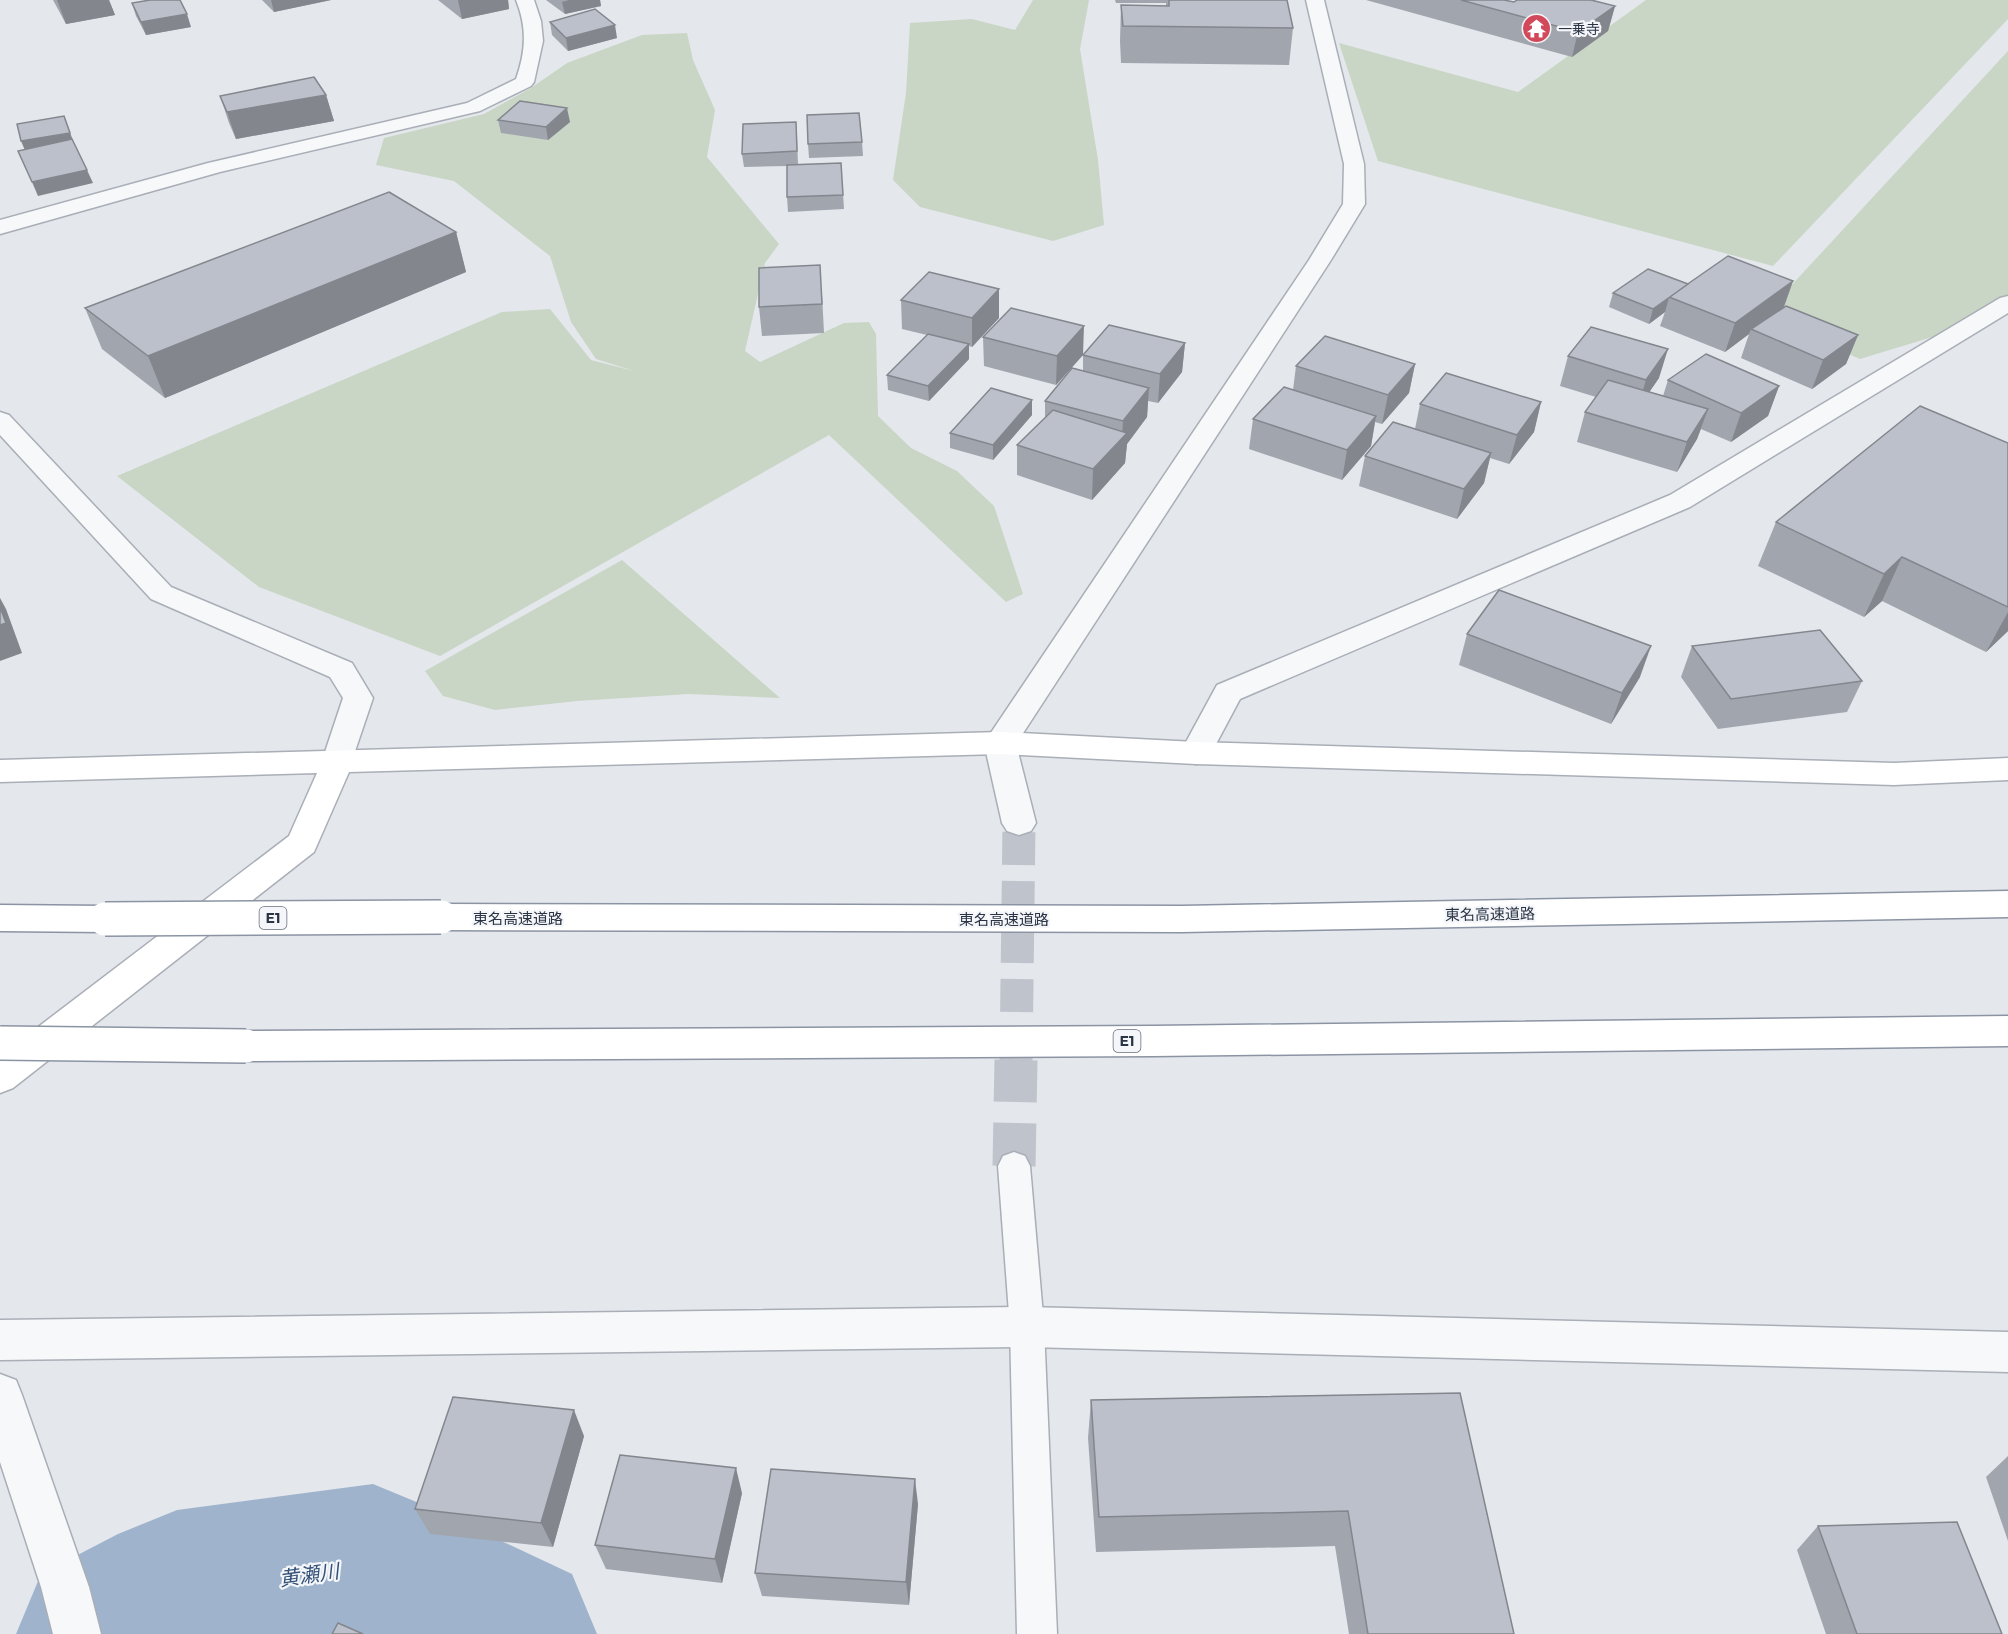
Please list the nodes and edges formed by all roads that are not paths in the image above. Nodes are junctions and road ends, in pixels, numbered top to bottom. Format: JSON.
{"nodes":[{"id":1,"x":525,"y":0,"type":"edge"},
{"id":2,"x":1315,"y":0,"type":"edge"},
{"id":3,"x":0,"y":227,"type":"edge"},
{"id":4,"x":2001,"y":311,"type":"edge"},
{"id":5,"x":0,"y":420,"type":"edge"},
{"id":6,"x":1000,"y":743,"type":"junction"},
{"id":7,"x":1196,"y":753,"type":"junction"},
{"id":8,"x":338,"y":761,"type":"junction"},
{"id":9,"x":2008,"y":769,"type":"edge"},
{"id":10,"x":0,"y":771,"type":"edge"},
{"id":11,"x":1019,"y":823,"type":"tunnel mouth"},
{"id":12,"x":2008,"y":904,"type":"edge"},
{"id":13,"x":0,"y":918,"type":"edge"},
{"id":14,"x":2008,"y":1031,"type":"edge"},
{"id":15,"x":0,"y":1043,"type":"edge"},
{"id":16,"x":0,"y":1077,"type":"edge"},
{"id":17,"x":1014,"y":1166,"type":"tunnel mouth"},
{"id":18,"x":1027,"y":1327,"type":"junction"},
{"id":19,"x":0,"y":1340,"type":"edge"},
{"id":20,"x":2008,"y":1352,"type":"edge"},
{"id":21,"x":0,"y":1395,"type":"edge"},
{"id":22,"x":77,"y":1634,"type":"edge"},
{"id":23,"x":1037,"y":1634,"type":"edge"}],
"edges":[{"from":1,"to":3,"type":"street"},
{"from":2,"to":6,"type":"street"},
{"from":4,"to":7,"type":"street"},
{"from":5,"to":8,"type":"street"},
{"from":6,"to":7,"type":"main road"},
{"from":6,"to":8,"type":"main road"},
{"from":6,"to":11,"type":"street"},
{"from":7,"to":9,"type":"main road"},
{"from":8,"to":10,"type":"main road"},
{"from":8,"to":16,"type":"main road"},
{"from":12,"to":13,"type":"main road","name":"東名高速道路","number":"E1","bridge":true},
{"from":14,"to":15,"type":"main road","number":"E1","bridge":true},
{"from":17,"to":18,"type":"lane"},
{"from":18,"to":19,"type":"street"},
{"from":18,"to":20,"type":"street"},
{"from":18,"to":23,"type":"lane"},
{"from":21,"to":22,"type":"street"}]}
